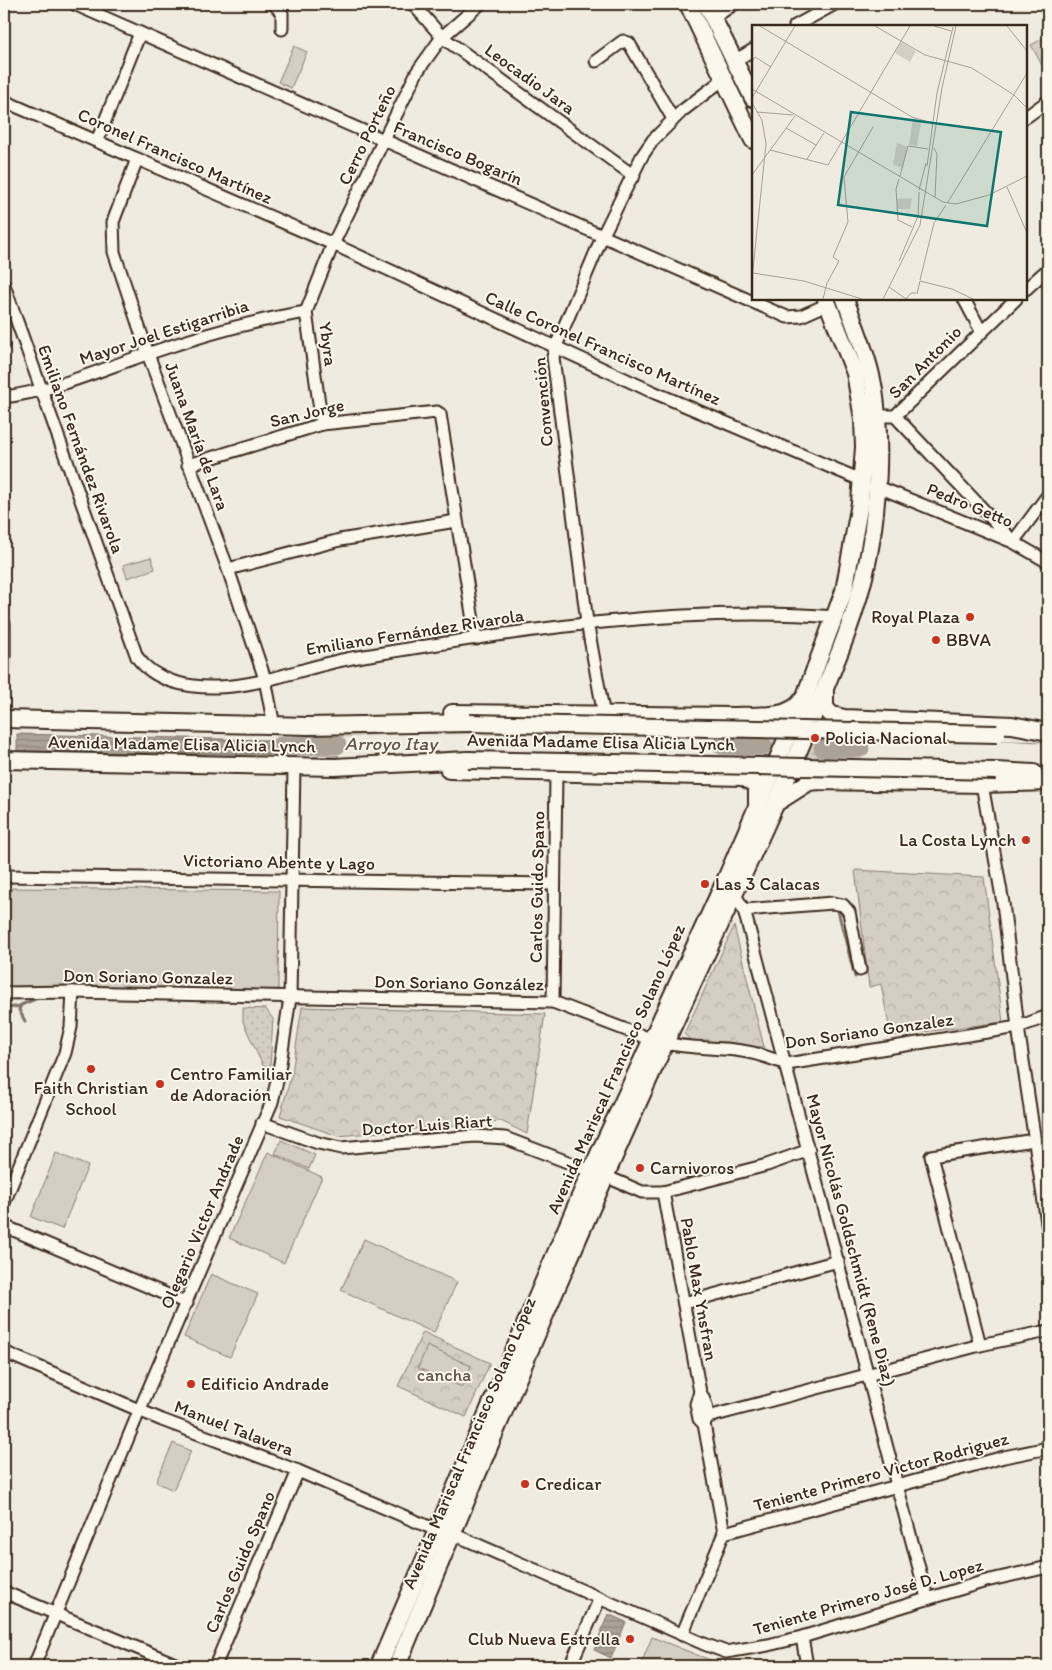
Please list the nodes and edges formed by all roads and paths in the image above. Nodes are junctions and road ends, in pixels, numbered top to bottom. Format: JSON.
{"nodes":[{"id":1,"x":74,"y":4,"type":"edge"},
{"id":2,"x":274,"y":4,"type":"edge"},
{"id":3,"x":413,"y":4,"type":"edge"},
{"id":4,"x":480,"y":4,"type":"edge"},
{"id":5,"x":688,"y":4,"type":"edge"},
{"id":6,"x":734,"y":4,"type":"edge"},
{"id":7,"x":835,"y":4,"type":"edge"},
{"id":8,"x":709,"y":11,"type":"edge"},
{"id":9,"x":797,"y":25,"type":"edge"},
{"id":10,"x":282,"y":29,"type":"dead end"},
{"id":11,"x":140,"y":34,"type":"junction"},
{"id":12,"x":442,"y":37,"type":"junction"},
{"id":13,"x":752,"y":51,"type":"edge"},
{"id":14,"x":736,"y":60,"type":"junction"},
{"id":15,"x":596,"y":61,"type":"dead end"},
{"id":16,"x":725,"y":78,"type":"junction"},
{"id":17,"x":752,"y":96,"type":"edge"},
{"id":18,"x":4,"y":101,"type":"edge"},
{"id":19,"x":1048,"y":101,"type":"edge"},
{"id":20,"x":1027,"y":115,"type":"edge"},
{"id":21,"x":673,"y":119,"type":"junction"},
{"id":22,"x":752,"y":138,"type":"edge"},
{"id":23,"x":97,"y":141,"type":"junction"},
{"id":24,"x":384,"y":141,"type":"junction"},
{"id":25,"x":137,"y":159,"type":"junction"},
{"id":26,"x":634,"y":176,"type":"junction"},
{"id":27,"x":604,"y":234,"type":"junction"},
{"id":28,"x":333,"y":244,"type":"junction"},
{"id":29,"x":1048,"y":269,"type":"edge"},
{"id":30,"x":4,"y":285,"type":"edge"},
{"id":31,"x":1027,"y":289,"type":"edge"},
{"id":32,"x":845,"y":300,"type":"edge"},
{"id":33,"x":965,"y":300,"type":"edge"},
{"id":34,"x":1015,"y":300,"type":"edge"},
{"id":35,"x":827,"y":301,"type":"edge"},
{"id":36,"x":306,"y":312,"type":"junction"},
{"id":37,"x":981,"y":331,"type":"junction"},
{"id":38,"x":556,"y":346,"type":"junction"},
{"id":39,"x":148,"y":354,"type":"junction"},
{"id":40,"x":41,"y":392,"type":"junction"},
{"id":41,"x":4,"y":397,"type":"edge"},
{"id":42,"x":876,"y":416,"type":"junction"},
{"id":43,"x":895,"y":416,"type":"junction"},
{"id":44,"x":322,"y":424,"type":"junction"},
{"id":45,"x":188,"y":465,"type":"junction"},
{"id":46,"x":869,"y":483,"type":"junction"},
{"id":47,"x":1048,"y":495,"type":"edge"},
{"id":48,"x":456,"y":521,"type":"junction"},
{"id":49,"x":1013,"y":542,"type":"junction"},
{"id":50,"x":1048,"y":562,"type":"edge"},
{"id":51,"x":228,"y":569,"type":"junction"},
{"id":52,"x":836,"y":617,"type":"junction"},
{"id":53,"x":587,"y":622,"type":"junction"},
{"id":54,"x":4,"y":623,"type":"edge"},
{"id":55,"x":4,"y":631,"type":"edge"},
{"id":56,"x":476,"y":638,"type":"junction"},
{"id":57,"x":4,"y":664,"type":"edge"},
{"id":58,"x":265,"y":679,"type":"junction"},
{"id":59,"x":825,"y":689,"type":"junction"},
{"id":60,"x":805,"y":696,"type":"junction"},
{"id":61,"x":604,"y":716,"type":"junction"},
{"id":62,"x":4,"y":719,"type":"edge"},
{"id":63,"x":382,"y":724,"type":"junction"},
{"id":64,"x":274,"y":726,"type":"junction"},
{"id":65,"x":1048,"y":732,"type":"edge"},
{"id":66,"x":1048,"y":737,"type":"edge"},
{"id":67,"x":4,"y":760,"type":"edge"},
{"id":68,"x":294,"y":767,"type":"junction"},
{"id":69,"x":335,"y":767,"type":"junction"},
{"id":70,"x":556,"y":774,"type":"junction"},
{"id":71,"x":1048,"y":774,"type":"edge"},
{"id":72,"x":1048,"y":782,"type":"edge"},
{"id":73,"x":982,"y":784,"type":"junction"},
{"id":74,"x":776,"y":803,"type":"junction"},
{"id":75,"x":757,"y":805,"type":"junction"},
{"id":76,"x":4,"y":876,"type":"edge"},
{"id":77,"x":292,"y":879,"type":"junction"},
{"id":78,"x":553,"y":884,"type":"junction"},
{"id":79,"x":734,"y":893,"type":"junction"},
{"id":80,"x":744,"y":910,"type":"junction"},
{"id":81,"x":860,"y":970,"type":"dead end"},
{"id":82,"x":73,"y":992,"type":"junction"},
{"id":83,"x":4,"y":994,"type":"edge"},
{"id":84,"x":290,"y":998,"type":"junction"},
{"id":85,"x":553,"y":1002,"type":"junction"},
{"id":86,"x":1048,"y":1016,"type":"edge"},
{"id":87,"x":1018,"y":1027,"type":"junction"},
{"id":88,"x":658,"y":1041,"type":"junction"},
{"id":89,"x":787,"y":1064,"type":"junction"},
{"id":90,"x":262,"y":1123,"type":"junction"},
{"id":91,"x":1034,"y":1140,"type":"junction"},
{"id":92,"x":809,"y":1150,"type":"junction"},
{"id":93,"x":598,"y":1173,"type":"junction"},
{"id":94,"x":664,"y":1192,"type":"junction"},
{"id":95,"x":4,"y":1203,"type":"edge"},
{"id":96,"x":4,"y":1226,"type":"edge"},
{"id":97,"x":1048,"y":1230,"type":"edge"},
{"id":98,"x":838,"y":1261,"type":"junction"},
{"id":99,"x":187,"y":1303,"type":"junction"},
{"id":100,"x":684,"y":1303,"type":"junction"},
{"id":101,"x":1048,"y":1331,"type":"edge"},
{"id":102,"x":980,"y":1345,"type":"junction"},
{"id":103,"x":4,"y":1352,"type":"edge"},
{"id":104,"x":868,"y":1374,"type":"junction"},
{"id":105,"x":140,"y":1409,"type":"junction"},
{"id":106,"x":706,"y":1420,"type":"junction"},
{"id":107,"x":1048,"y":1448,"type":"edge"},
{"id":108,"x":298,"y":1471,"type":"junction"},
{"id":109,"x":897,"y":1486,"type":"junction"},
{"id":110,"x":444,"y":1531,"type":"junction"},
{"id":111,"x":724,"y":1532,"type":"junction"},
{"id":112,"x":1048,"y":1567,"type":"edge"},
{"id":113,"x":4,"y":1592,"type":"edge"},
{"id":114,"x":600,"y":1598,"type":"junction"},
{"id":115,"x":927,"y":1598,"type":"junction"},
{"id":116,"x":56,"y":1615,"type":"junction"},
{"id":117,"x":682,"y":1635,"type":"junction"},
{"id":118,"x":802,"y":1637,"type":"junction"},
{"id":119,"x":34,"y":1666,"type":"edge"},
{"id":120,"x":180,"y":1666,"type":"edge"},
{"id":121,"x":215,"y":1666,"type":"edge"},
{"id":122,"x":379,"y":1666,"type":"edge"},
{"id":123,"x":397,"y":1666,"type":"edge"},
{"id":124,"x":570,"y":1666,"type":"edge"},
{"id":125,"x":807,"y":1666,"type":"edge"}],
"edges":[{"from":1,"to":11,"type":"street","name":"Francisco Bogarín"},
{"from":2,"to":10,"type":"street"},
{"from":3,"to":12,"type":"street","name":"Leocadio Jara"},
{"from":4,"to":12,"type":"street","name":"Cerro Porteño"},
{"from":5,"to":16,"type":"highway"},
{"from":6,"to":8,"type":"street"},
{"from":7,"to":9,"type":"street"},
{"from":8,"to":14,"type":"highway"},
{"from":11,"to":23,"type":"street"},
{"from":11,"to":24,"type":"street","name":"Francisco Bogarín"},
{"from":12,"to":24,"type":"street","name":"Cerro Porteño"},
{"from":12,"to":26,"type":"street","name":"Leocadio Jara"},
{"from":13,"to":14,"type":"street"},
{"from":14,"to":17,"type":"highway"},
{"from":15,"to":21,"type":"street"},
{"from":16,"to":21,"type":"street","name":"Convención"},
{"from":16,"to":22,"type":"highway"},
{"from":18,"to":23,"type":"street","name":"Coronel Francisco Martínez"},
{"from":19,"to":20,"type":"street"},
{"from":21,"to":26,"type":"street","name":"Convención"},
{"from":23,"to":25,"type":"street","name":"Coronel Francisco Martínez"},
{"from":24,"to":27,"type":"street","name":"Francisco Bogarín"},
{"from":24,"to":28,"type":"street","name":"Cerro Porteño"},
{"from":25,"to":28,"type":"street","name":"Coronel Francisco Martínez"},
{"from":25,"to":39,"type":"street","name":"Juana María de Lara"},
{"from":26,"to":27,"type":"street","name":"Convención"},
{"from":27,"to":35,"type":"street","name":"Francisco Bogarín"},
{"from":27,"to":38,"type":"street","name":"Convención"},
{"from":28,"to":36,"type":"street","name":"Ybyra"},
{"from":28,"to":38,"type":"street","name":"Calle Coronel Francisco Martínez"},
{"from":29,"to":31,"type":"street"},
{"from":30,"to":40,"type":"street","name":"Emiliano Fernández Rivarola"},
{"from":32,"to":42,"type":"highway"},
{"from":33,"to":37,"type":"street"},
{"from":34,"to":37,"type":"street","name":"San Antonio"},
{"from":35,"to":46,"type":"highway"},
{"from":36,"to":39,"type":"street","name":"Mayor Joel Estigarribia"},
{"from":36,"to":44,"type":"street","name":"Ybyra"},
{"from":37,"to":43,"type":"street","name":"San Antonio"},
{"from":38,"to":46,"type":"street","name":"Calle Coronel Francisco Martínez"},
{"from":38,"to":53,"type":"street","name":"Convención"},
{"from":39,"to":40,"type":"street","name":"Mayor Joel Estigarribia"},
{"from":39,"to":45,"type":"street","name":"Juana María de Lara"},
{"from":40,"to":41,"type":"street","name":"Mayor Joel Estigarribia"},
{"from":40,"to":58,"type":"street","name":"Emiliano Fernández Rivarola"},
{"from":42,"to":43,"type":"street","name":"San Antonio"},
{"from":42,"to":46,"type":"highway"},
{"from":43,"to":49,"type":"street"},
{"from":44,"to":45,"type":"street","name":"San Jorge"},
{"from":44,"to":48,"type":"street","name":"San Jorge"},
{"from":45,"to":51,"type":"street","name":"Juana María de Lara"},
{"from":46,"to":49,"type":"street","name":"Pedro Getto"},
{"from":46,"to":52,"type":"highway","name":"Avenida Mariscal Francisco Solano López"},
{"from":46,"to":59,"type":"highway","name":"Avenida Mariscal Francisco Solano López"},
{"from":47,"to":49,"type":"street"},
{"from":48,"to":51,"type":"street"},
{"from":48,"to":56,"type":"street"},
{"from":49,"to":50,"type":"street","name":"Pedro Getto"},
{"from":51,"to":58,"type":"street","name":"Juana María de Lara"},
{"from":52,"to":53,"type":"street","name":"Emiliano Fernández Rivarola"},
{"from":52,"to":60,"type":"highway","name":"Avenida Mariscal Francisco Solano López"},
{"from":53,"to":56,"type":"street","name":"Emiliano Fernández Rivarola"},
{"from":53,"to":61,"type":"street","name":"Convención"},
{"from":54,"to":55,"type":"street"},
{"from":55,"to":57,"type":"street"},
{"from":56,"to":58,"type":"street","name":"Emiliano Fernández Rivarola"},
{"from":58,"to":64,"type":"street","name":"Juana María de Lara"},
{"from":59,"to":65,"type":"highway"},
{"from":59,"to":74,"type":"highway","name":"Avenida Mariscal Francisco Solano López"},
{"from":60,"to":61,"type":"highway"},
{"from":60,"to":75,"type":"highway","name":"Avenida Mariscal Francisco Solano López"},
{"from":61,"to":63,"type":"highway"},
{"from":62,"to":64,"type":"highway","name":"Avenida Madame Elisa Alicia Lynch"},
{"from":63,"to":64,"type":"highway","name":"Avenida Madame Elisa Alicia Lynch"},
{"from":63,"to":66,"type":"highway","name":"Avenida Madame Elisa Alicia Lynch","bridge":true},
{"from":67,"to":68,"type":"highway","name":"Avenida Madame Elisa Alicia Lynch"},
{"from":68,"to":69,"type":"highway","name":"Avenida Madame Elisa Alicia Lynch"},
{"from":68,"to":77,"type":"street","name":"Olegario Victor Andrade"},
{"from":69,"to":70,"type":"highway"},
{"from":69,"to":71,"type":"highway","name":"Avenida Madame Elisa Alicia Lynch","bridge":true},
{"from":70,"to":75,"type":"highway"},
{"from":70,"to":78,"type":"street","name":"Carlos Guido Spano"},
{"from":72,"to":73,"type":"highway"},
{"from":73,"to":74,"type":"highway"},
{"from":73,"to":87,"type":"street"},
{"from":74,"to":79,"type":"highway","name":"Avenida Mariscal Francisco Solano López"},
{"from":75,"to":88,"type":"highway","name":"Avenida Mariscal Francisco Solano López"},
{"from":76,"to":77,"type":"street","name":"Victoriano Abente y Lago"},
{"from":77,"to":78,"type":"street","name":"Victoriano Abente y Lago"},
{"from":77,"to":84,"type":"street","name":"Olegario Victor Andrade"},
{"from":78,"to":85,"type":"street","name":"Carlos Guido Spano"},
{"from":79,"to":80,"type":"street","name":"Mayor Nicolás Goldschmidt (Rene Diaz)"},
{"from":79,"to":88,"type":"highway","name":"Avenida Mariscal Francisco Solano López"},
{"from":80,"to":81,"type":"street"},
{"from":80,"to":89,"type":"street","name":"Mayor Nicolás Goldschmidt (Rene Diaz)"},
{"from":82,"to":83,"type":"street","name":"Don Soriano Gonzalez"},
{"from":82,"to":84,"type":"street","name":"Don Soriano Gonzalez"},
{"from":82,"to":95,"type":"street"},
{"from":84,"to":85,"type":"street","name":"Don Soriano González"},
{"from":84,"to":90,"type":"street","name":"Olegario Victor Andrade"},
{"from":85,"to":88,"type":"street","name":"Don Soriano González"},
{"from":86,"to":87,"type":"street","name":"Don Soriano Gonzalez"},
{"from":87,"to":89,"type":"street","name":"Don Soriano Gonzalez"},
{"from":87,"to":91,"type":"street"},
{"from":88,"to":89,"type":"street","name":"Don Soriano Gonzalez"},
{"from":88,"to":93,"type":"highway","name":"Avenida Mariscal Francisco Solano López"},
{"from":89,"to":92,"type":"street","name":"Mayor Nicolás Goldschmidt (Rene Diaz)"},
{"from":90,"to":93,"type":"street","name":"Doctor Luis Riart"},
{"from":90,"to":99,"type":"street","name":"Olegario Victor Andrade"},
{"from":91,"to":97,"type":"street"},
{"from":91,"to":102,"type":"street"},
{"from":92,"to":94,"type":"street","name":"Doctor Luis Riart"},
{"from":92,"to":98,"type":"street","name":"Mayor Nicolás Goldschmidt (Rene Diaz)"},
{"from":93,"to":94,"type":"street","name":"Doctor Luis Riart"},
{"from":93,"to":110,"type":"highway","name":"Avenida Mariscal Francisco Solano López"},
{"from":94,"to":100,"type":"street","name":"Pablo Max Ynsfran"},
{"from":96,"to":99,"type":"street"},
{"from":98,"to":100,"type":"street"},
{"from":98,"to":104,"type":"street","name":"Mayor Nicolás Goldschmidt (Rene Diaz)"},
{"from":99,"to":105,"type":"street","name":"Olegario Victor Andrade"},
{"from":100,"to":106,"type":"street","name":"Pablo Max Ynsfran"},
{"from":101,"to":102,"type":"street"},
{"from":102,"to":104,"type":"street"},
{"from":103,"to":105,"type":"street","name":"Manuel Talavera"},
{"from":104,"to":106,"type":"street"},
{"from":104,"to":109,"type":"street","name":"Mayor Nicolás Goldschmidt (Rene Diaz)"},
{"from":105,"to":108,"type":"street","name":"Manuel Talavera"},
{"from":105,"to":116,"type":"street","name":"Olegario Victor Andrade"},
{"from":106,"to":111,"type":"street"},
{"from":107,"to":109,"type":"street","name":"Teniente Primero Victor Rodriguez"},
{"from":108,"to":110,"type":"street","name":"Manuel Talavera"},
{"from":108,"to":121,"type":"street","name":"Carlos Guido Spano"},
{"from":109,"to":111,"type":"street","name":"Teniente Primero Victor Rodriguez"},
{"from":109,"to":115,"type":"street","name":"Mayor Nicolás Goldschmidt (Rene Diaz)"},
{"from":110,"to":114,"type":"street","name":"Teniente Primero José D. Lopez"},
{"from":110,"to":122,"type":"highway","name":"Avenida Mariscal Francisco Solano López"},
{"from":110,"to":123,"type":"highway","name":"Avenida Mariscal Francisco Solano López"},
{"from":111,"to":117,"type":"street"},
{"from":112,"to":115,"type":"street","name":"Teniente Primero José D. Lopez"},
{"from":113,"to":116,"type":"street"},
{"from":114,"to":117,"type":"street","name":"Teniente Primero José D. Lopez"},
{"from":114,"to":124,"type":"street"},
{"from":115,"to":118,"type":"street","name":"Teniente Primero José D. Lopez"},
{"from":116,"to":119,"type":"street","name":"Olegario Victor Andrade"},
{"from":116,"to":120,"type":"street"},
{"from":117,"to":118,"type":"street","name":"Teniente Primero José D. Lopez"},
{"from":118,"to":125,"type":"street"}]}
